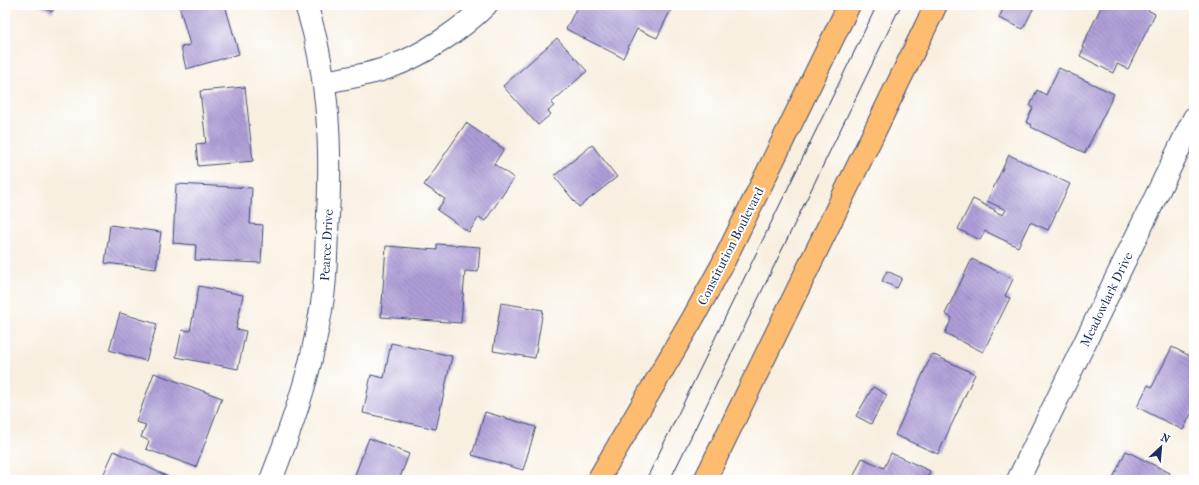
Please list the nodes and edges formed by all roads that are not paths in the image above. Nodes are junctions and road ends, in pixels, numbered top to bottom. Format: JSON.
{"nodes":[{"id":1,"x":306,"y":5,"type":"edge"},
{"id":2,"x":486,"y":5,"type":"edge"},
{"id":3,"x":849,"y":5,"type":"edge"},
{"id":4,"x":936,"y":5,"type":"edge"},
{"id":5,"x":324,"y":82,"type":"junction"},
{"id":6,"x":1194,"y":118,"type":"edge"},
{"id":7,"x":270,"y":480,"type":"edge"},
{"id":8,"x":598,"y":480,"type":"edge"},
{"id":9,"x":705,"y":480,"type":"edge"},
{"id":10,"x":1018,"y":480,"type":"edge"}],
"edges":[{"from":1,"to":5,"type":"street","name":"Pearce Drive"},
{"from":2,"to":5,"type":"street"},
{"from":3,"to":8,"type":"main road","name":"Constitution Boulevard"},
{"from":4,"to":9,"type":"main road"},
{"from":5,"to":7,"type":"street","name":"Pearce Drive"},
{"from":6,"to":10,"type":"street","name":"Meadowlark Drive"}]}
